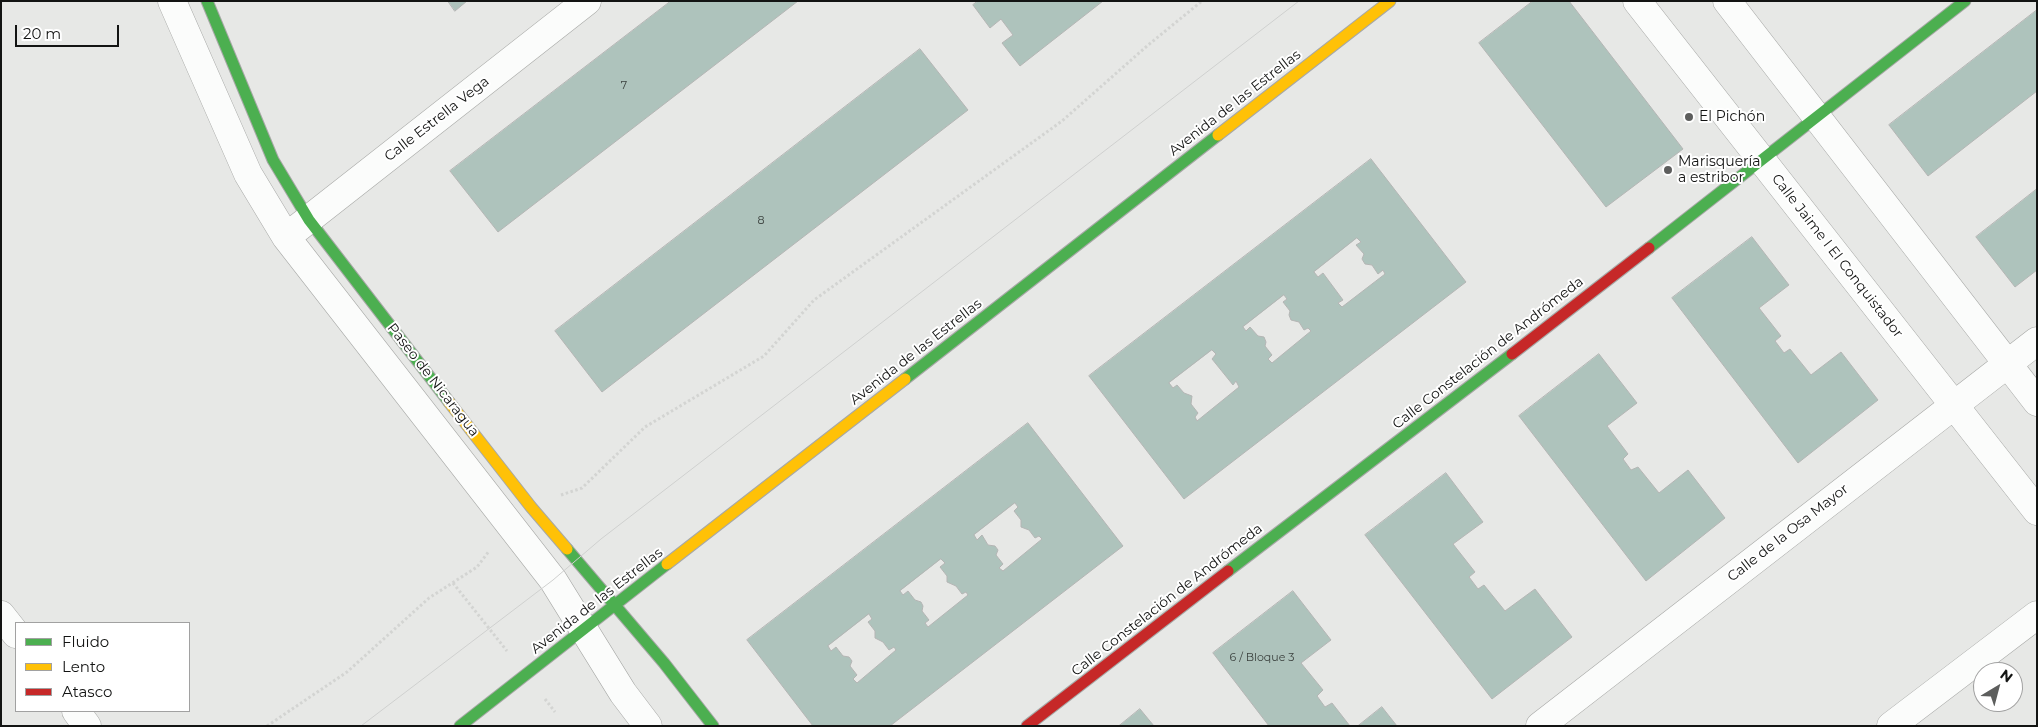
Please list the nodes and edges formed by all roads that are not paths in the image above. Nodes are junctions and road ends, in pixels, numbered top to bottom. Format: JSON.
{"nodes":[{"id":1,"x":172,"y":1,"type":"edge"},
{"id":2,"x":207,"y":1,"type":"edge"},
{"id":3,"x":587,"y":1,"type":"edge"},
{"id":4,"x":1390,"y":1,"type":"edge"},
{"id":5,"x":1637,"y":1,"type":"edge"},
{"id":6,"x":1726,"y":1,"type":"edge"},
{"id":7,"x":1965,"y":1,"type":"edge"},
{"id":8,"x":1817,"y":116,"type":"junction"},
{"id":9,"x":1762,"y":160,"type":"junction"},
{"id":10,"x":309,"y":220,"type":"junction"},
{"id":11,"x":286,"y":237,"type":"junction"},
{"id":12,"x":2037,"y":341,"type":"edge"},
{"id":13,"x":2006,"y":364,"type":"junction"},
{"id":14,"x":2037,"y":402,"type":"edge"},
{"id":15,"x":1953,"y":404,"type":"junction"},
{"id":16,"x":2037,"y":511,"type":"edge"},
{"id":17,"x":614,"y":606,"type":"junction"},
{"id":18,"x":1,"y":614,"type":"edge"},
{"id":19,"x":2037,"y":615,"type":"edge"},
{"id":20,"x":584,"y":631,"type":"junction"},
{"id":21,"x":15,"y":633,"type":"edge"},
{"id":22,"x":77,"y":712,"type":"edge"},
{"id":23,"x":87,"y":726,"type":"edge"},
{"id":24,"x":460,"y":726,"type":"edge"},
{"id":25,"x":648,"y":726,"type":"edge"},
{"id":26,"x":713,"y":726,"type":"edge"},
{"id":27,"x":1027,"y":726,"type":"edge"},
{"id":28,"x":1540,"y":726,"type":"edge"},
{"id":29,"x":1891,"y":726,"type":"edge"}],
"edges":[{"from":1,"to":11,"type":"street","name":"Paseo de Nicaragua"},
{"from":2,"to":10,"type":"street","name":"Paseo de Nicaragua"},
{"from":3,"to":10,"type":"street","name":"Calle Estrella Vega"},
{"from":4,"to":17,"type":"street","name":"Avenida de las Estrellas"},
{"from":5,"to":9,"type":"street","name":"Calle Jaime I El Conquistador"},
{"from":6,"to":8,"type":"street"},
{"from":7,"to":8,"type":"street","name":"Calle Constelación de Andrómeda"},
{"from":8,"to":9,"type":"street","name":"Calle Constelación de Andrómeda"},
{"from":8,"to":13,"type":"street"},
{"from":9,"to":15,"type":"street","name":"Calle Jaime I El Conquistador"},
{"from":9,"to":27,"type":"street","name":"Calle Constelación de Andrómeda"},
{"from":10,"to":11,"type":"street","name":"Calle Estrella Vega"},
{"from":10,"to":17,"type":"street","name":"Paseo de Nicaragua"},
{"from":11,"to":20,"type":"street","name":"Paseo de Nicaragua"},
{"from":12,"to":13,"type":"street","name":"Calle de la Osa Mayor"},
{"from":13,"to":14,"type":"street"},
{"from":13,"to":15,"type":"street","name":"Calle de la Osa Mayor"},
{"from":15,"to":16,"type":"street","name":"Calle Jaime I El Conquistador"},
{"from":15,"to":28,"type":"street","name":"Calle de la Osa Mayor"},
{"from":17,"to":20,"type":"street","name":"Avenida de las Estrellas"},
{"from":17,"to":26,"type":"street","name":"Paseo de Nicaragua"},
{"from":18,"to":21,"type":"street"},
{"from":19,"to":29,"type":"street"},
{"from":20,"to":24,"type":"street","name":"Avenida de las Estrellas"},
{"from":20,"to":25,"type":"street","name":"Paseo de Nicaragua"},
{"from":22,"to":23,"type":"street"}]}
